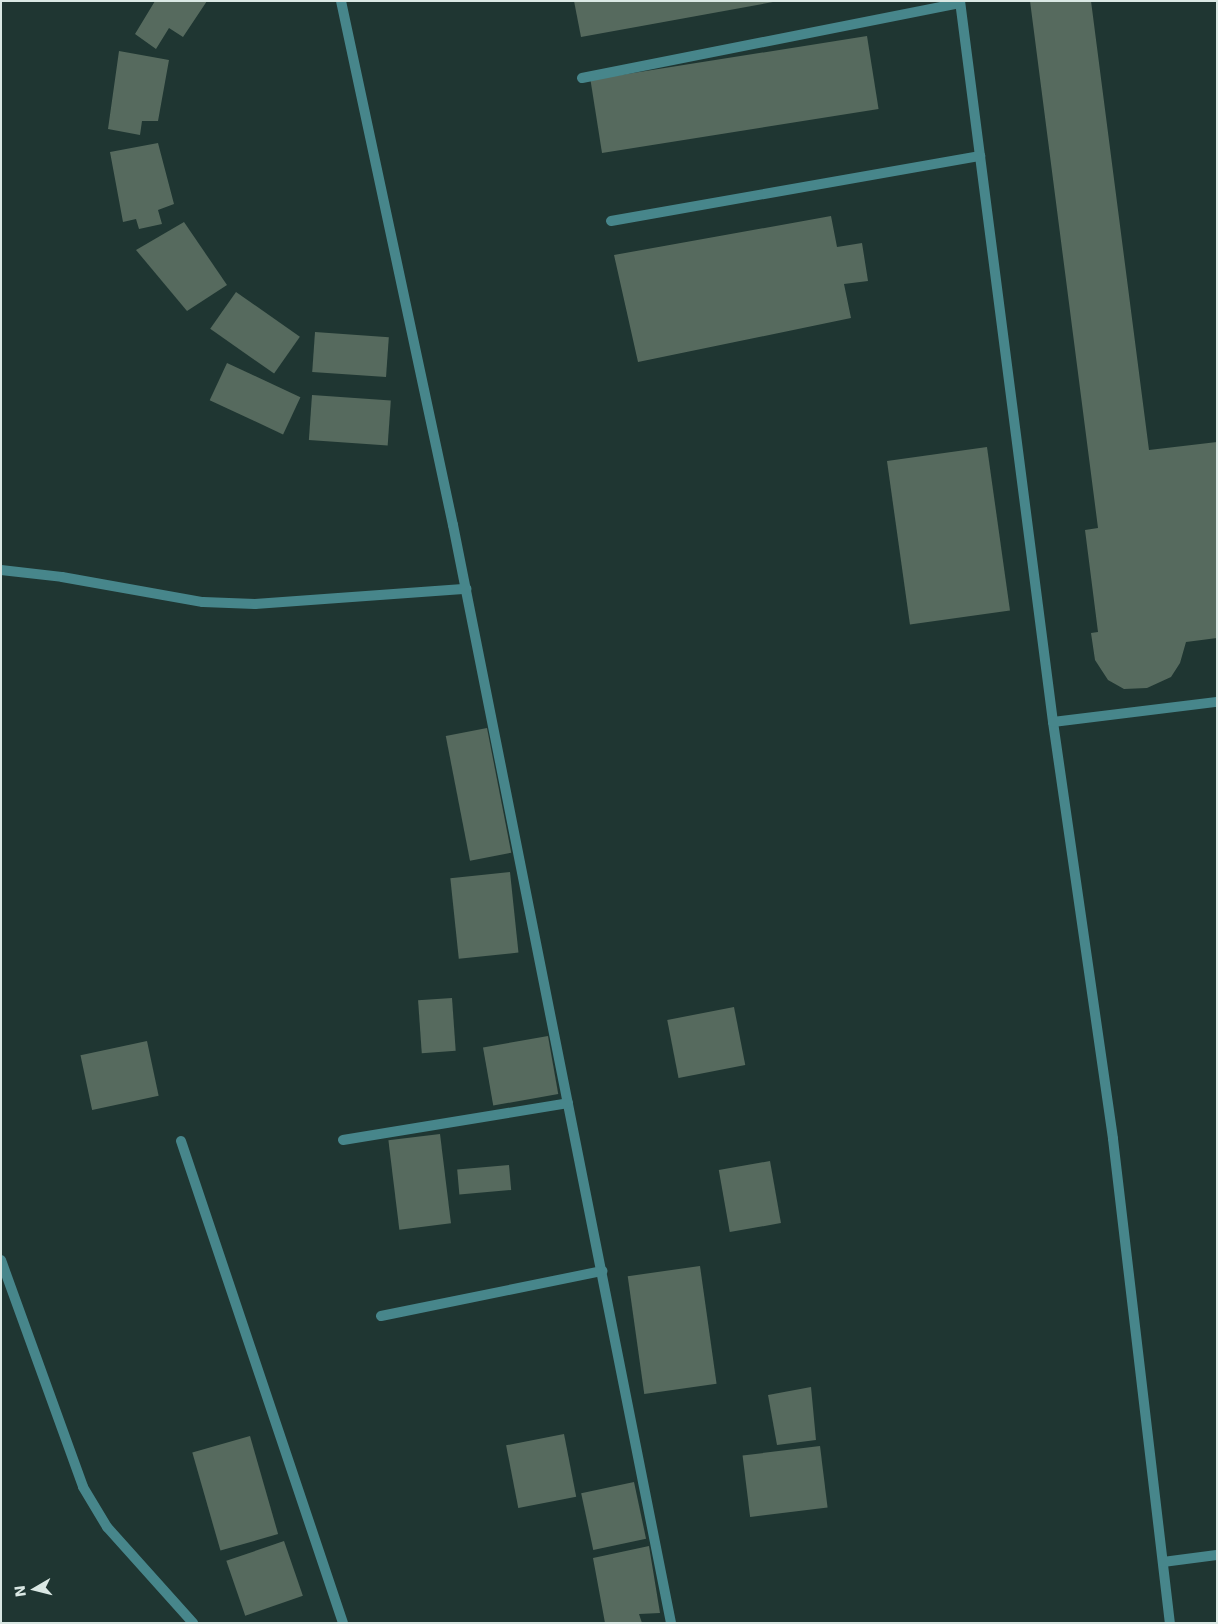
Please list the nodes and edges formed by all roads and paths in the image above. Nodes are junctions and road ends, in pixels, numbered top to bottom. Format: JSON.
{"nodes":[{"id":1,"x":341,"y":1,"type":"edge"},
{"id":2,"x":960,"y":2,"type":"edge"},
{"id":3,"x":582,"y":78,"type":"dead end"},
{"id":4,"x":980,"y":156,"type":"junction"},
{"id":5,"x":612,"y":221,"type":"dead end"},
{"id":6,"x":1,"y":570,"type":"edge"},
{"id":7,"x":466,"y":589,"type":"junction"},
{"id":8,"x":1217,"y":702,"type":"edge"},
{"id":9,"x":1053,"y":722,"type":"junction"},
{"id":10,"x":568,"y":1103,"type":"junction"},
{"id":11,"x":181,"y":1140,"type":"dead end"},
{"id":12,"x":342,"y":1140,"type":"dead end"},
{"id":13,"x":1,"y":1260,"type":"edge"},
{"id":14,"x":602,"y":1271,"type":"junction"},
{"id":15,"x":380,"y":1316,"type":"dead end"},
{"id":16,"x":1217,"y":1555,"type":"edge"},
{"id":17,"x":1163,"y":1562,"type":"junction"},
{"id":18,"x":194,"y":1623,"type":"edge"},
{"id":19,"x":343,"y":1623,"type":"edge"},
{"id":20,"x":671,"y":1623,"type":"edge"},
{"id":21,"x":1170,"y":1623,"type":"edge"}],
"edges":[{"from":1,"to":7,"type":"street"},
{"from":2,"to":3,"type":"street"},
{"from":2,"to":4,"type":"street"},
{"from":4,"to":5,"type":"street"},
{"from":4,"to":9,"type":"street"},
{"from":6,"to":7,"type":"street"},
{"from":7,"to":10,"type":"street"},
{"from":8,"to":9,"type":"street"},
{"from":9,"to":17,"type":"street"},
{"from":10,"to":12,"type":"street"},
{"from":10,"to":14,"type":"street"},
{"from":11,"to":19,"type":"street"},
{"from":13,"to":18,"type":"street"},
{"from":14,"to":15,"type":"street"},
{"from":14,"to":20,"type":"street"},
{"from":16,"to":17,"type":"street"},
{"from":17,"to":21,"type":"street"}]}
